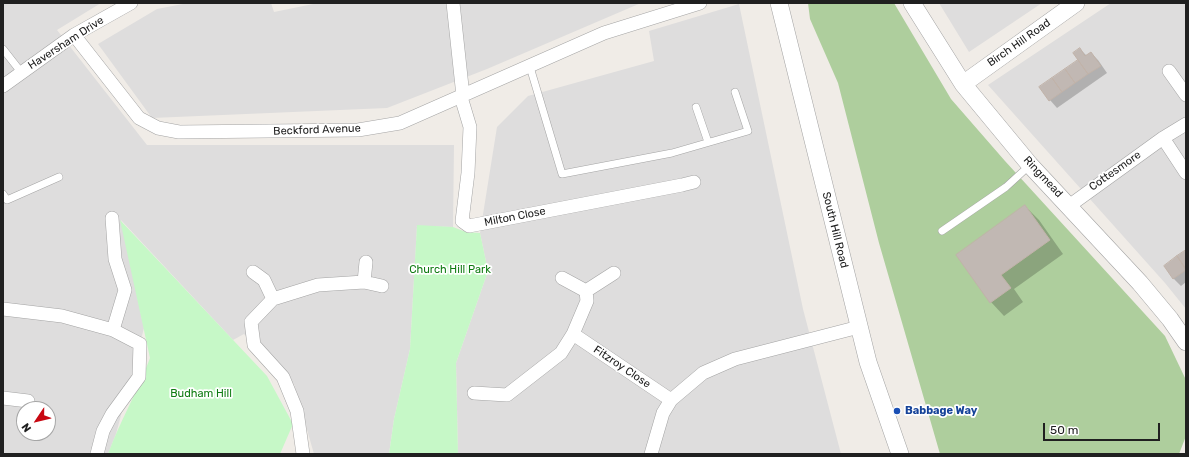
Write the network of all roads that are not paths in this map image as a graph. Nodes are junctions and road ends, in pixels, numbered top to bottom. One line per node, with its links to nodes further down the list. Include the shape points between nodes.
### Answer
1 (131, 3): 7 (street, Haversham Drive)
2 (453, 3): 16 (street)
3 (700, 3): 9 (street, Beckford Avenue, via 604,33)
4 (779, 3): 38 (street, South Hill Road)
5 (912, 3): 12 (street, Ringmead)
6 (1076, 3): 12 (street, Birch Hill Road)
7 (74, 35): 11 (street, Haversham Drive); 16 (street, Beckford Avenue, via 139,118 158,128 180,132 358,130 400,123)
8 (3, 49): 11 (lane)
9 (530, 67): 16 (street, Beckford Avenue); 20 (lane, via 562,174 672,153)
10 (1169, 71): 15 (street)
11 (21, 72): 13 (street, Haversham Drive)
12 (963, 84): 21 (street, Ringmead)
13 (3, 86)
14 (735, 92): 20 (lane, via 748,131)
15 (1186, 95)
16 (462, 96): 24 (street, Milton Close, via 470,127 462,221 469,226)
17 (696, 107): 20 (lane)
18 (1186, 124): 19 (street, Cottesmore)
19 (1163, 138): 22 (street); 26 (street, Cottesmore)
20 (708, 142)
21 (1030, 165): 26 (street, Ringmead); 28 (lane, via 1006,186)
22 (1186, 173)
23 (59, 177): 25 (lane)
24 (694, 182)
25 (4, 198)
26 (1069, 206): 41 (street, Ringmead, via 1140,283)
27 (112, 218): 39 (street, via 115,259 125,290)
28 (942, 231)
29 (366, 262): 33 (street)
30 (253, 272): 36 (street, via 264,280)
31 (614, 273): 35 (street)
32 (562, 278): 35 (street)
33 (364, 282): 34 (street); 36 (street, via 318,285)
34 (382, 286)
35 (586, 291): 40 (street, via 587,301)
36 (273, 299): 47 (street, via 251,322 254,345 283,377 297,411)
37 (3, 309): 39 (street, via 62,316)
38 (859, 327): 44 (street, via 735,359 703,373); 49 (street, South Hill Road, via 868,362)
39 (113, 330): 46 (street, via 140,344 139,377 112,414 103,431)
40 (573, 334): 42 (street, via 561,353 507,396); 44 (street, Fitzroy Close)
41 (1186, 342)
42 (474, 393)
43 (3, 398): 45 (street)
44 (671, 400): 48 (street, via 663,413)
45 (28, 401)
46 (98, 454)
47 (303, 454)
48 (651, 454)
49 (900, 454)

